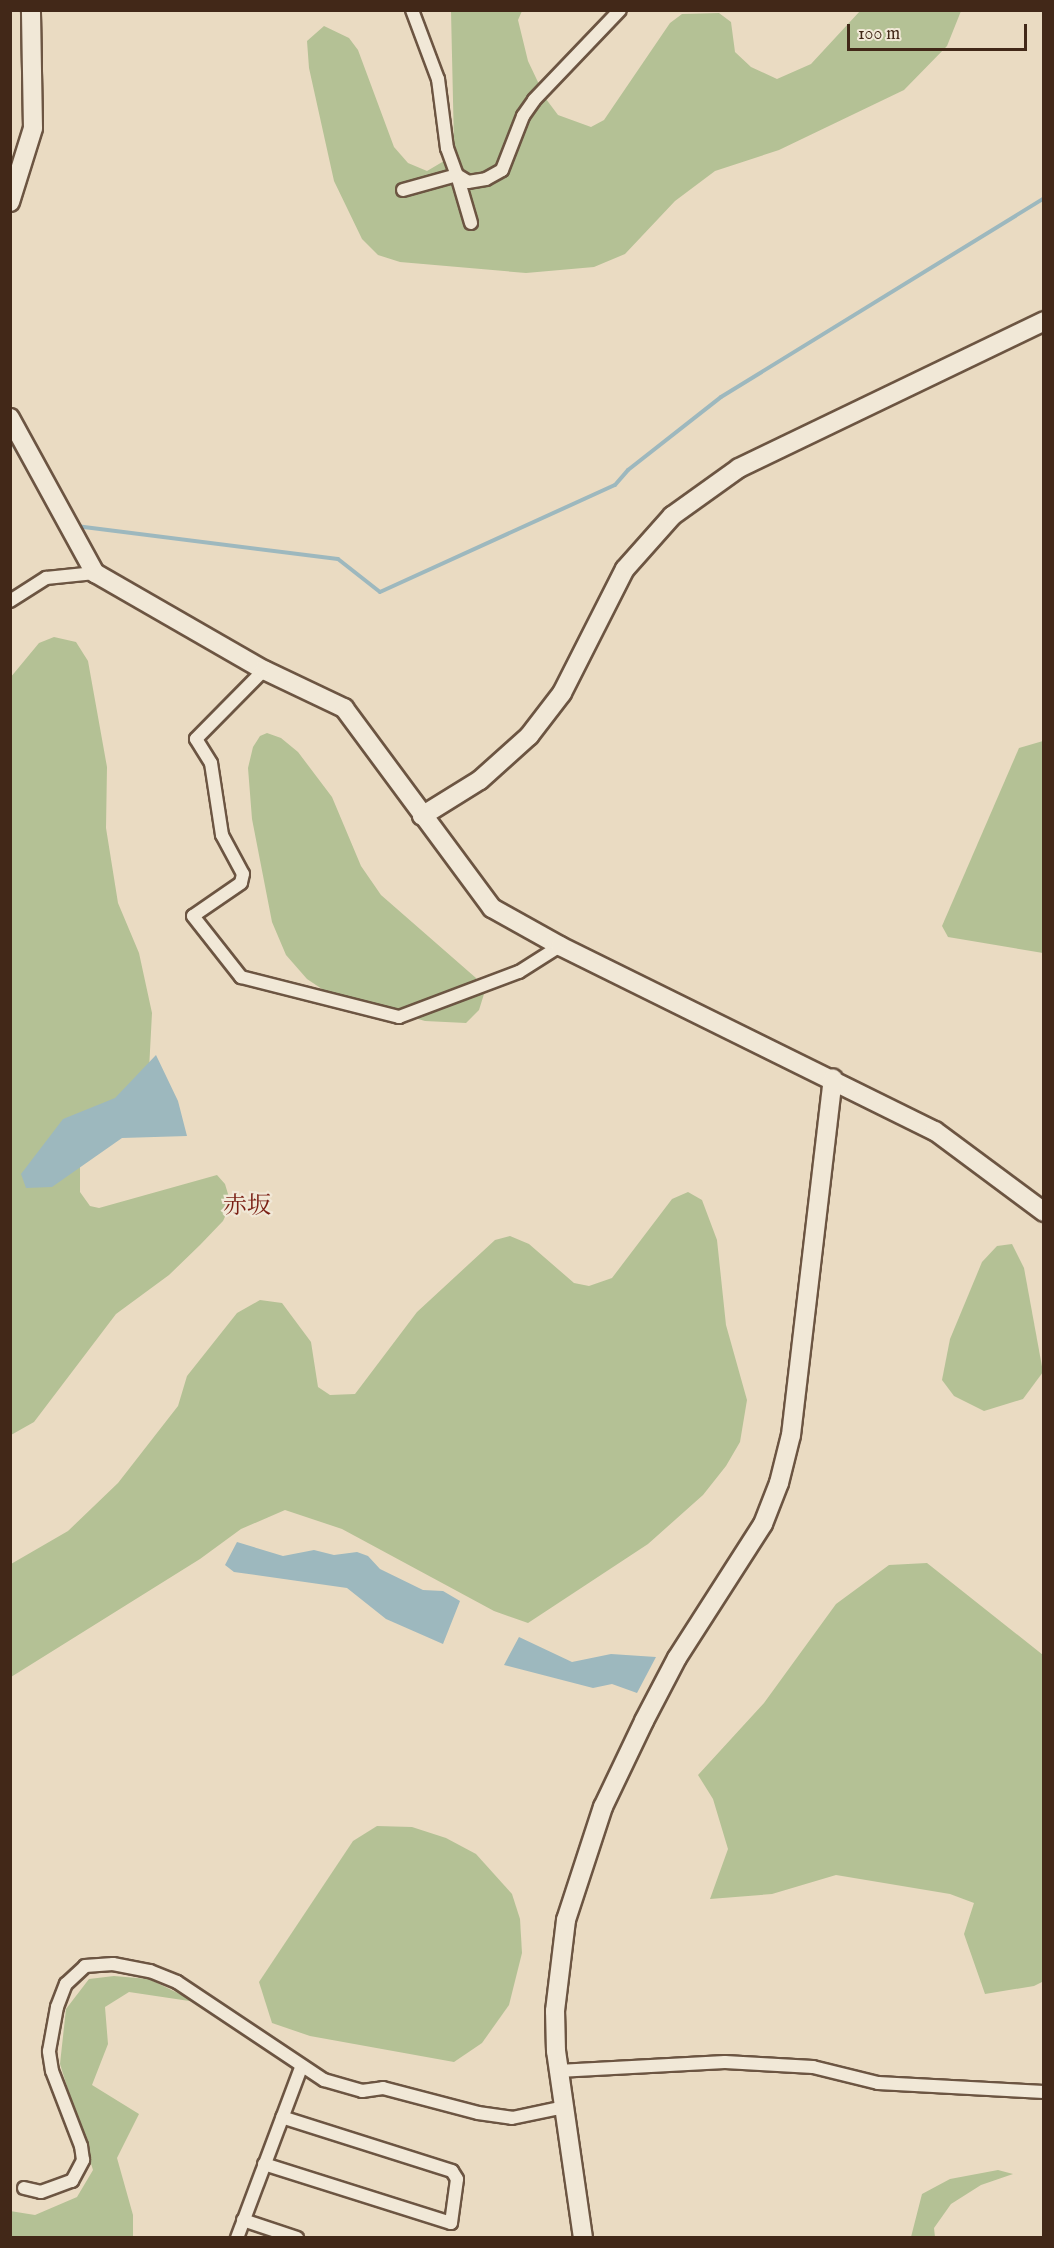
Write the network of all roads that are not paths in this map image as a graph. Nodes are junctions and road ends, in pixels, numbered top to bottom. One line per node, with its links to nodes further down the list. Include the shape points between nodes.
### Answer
1 (31, 10): 6 (street, via 33,128)
2 (412, 10): 4 (street, via 438,79 443,130)
3 (620, 10): 4 (street, via 534,100 523,116 502,170 486,179 468,182)
4 (457, 175): 5 (street); 7 (street)
5 (403, 190)
6 (10, 202)
7 (471, 223)
8 (1044, 321): 13 (street, via 739,468 672,516 625,569 562,693 529,736 480,780)
9 (12, 427): 10 (street)
10 (94, 573): 11 (street, via 46,578); 12 (street)
11 (10, 602)
12 (264, 670): 13 (street, via 344,708); 14 (street, via 196,739 211,763 222,835 243,874 241,883 193,916 241,977 399,1017 519,972)
13 (422, 816): 14 (street, via 492,908)
14 (560, 946): 15 (street)
15 (833, 1078): 16 (street, via 935,1131); 18 (street, via 791,1435 780,1483 763,1524 677,1658 603,1806 572,1880 555,2012)
16 (1044, 1212)
17 (301, 2067): 20 (street, via 324,2080 362,2091 383,2088 478,2113 512,2118); 21 (street); 23 (street, via 177,1982 150,1971 113,1964 85,1966 66,1984 50,2051 52,2071 83,2160 72,2181 41,2192)
18 (558, 2071): 19 (street, via 725,2062 813,2067 878,2083); 20 (street)
19 (1044, 2092)
20 (564, 2107): 27 (street)
21 (282, 2117): 22 (street); 22 (street, via 452,2171 457,2179 451,2223)
22 (264, 2164): 24 (street)
23 (24, 2188)
24 (243, 2220): 25 (street); 26 (street)
25 (291, 2237)
26 (237, 2238)
27 (583, 2238)

